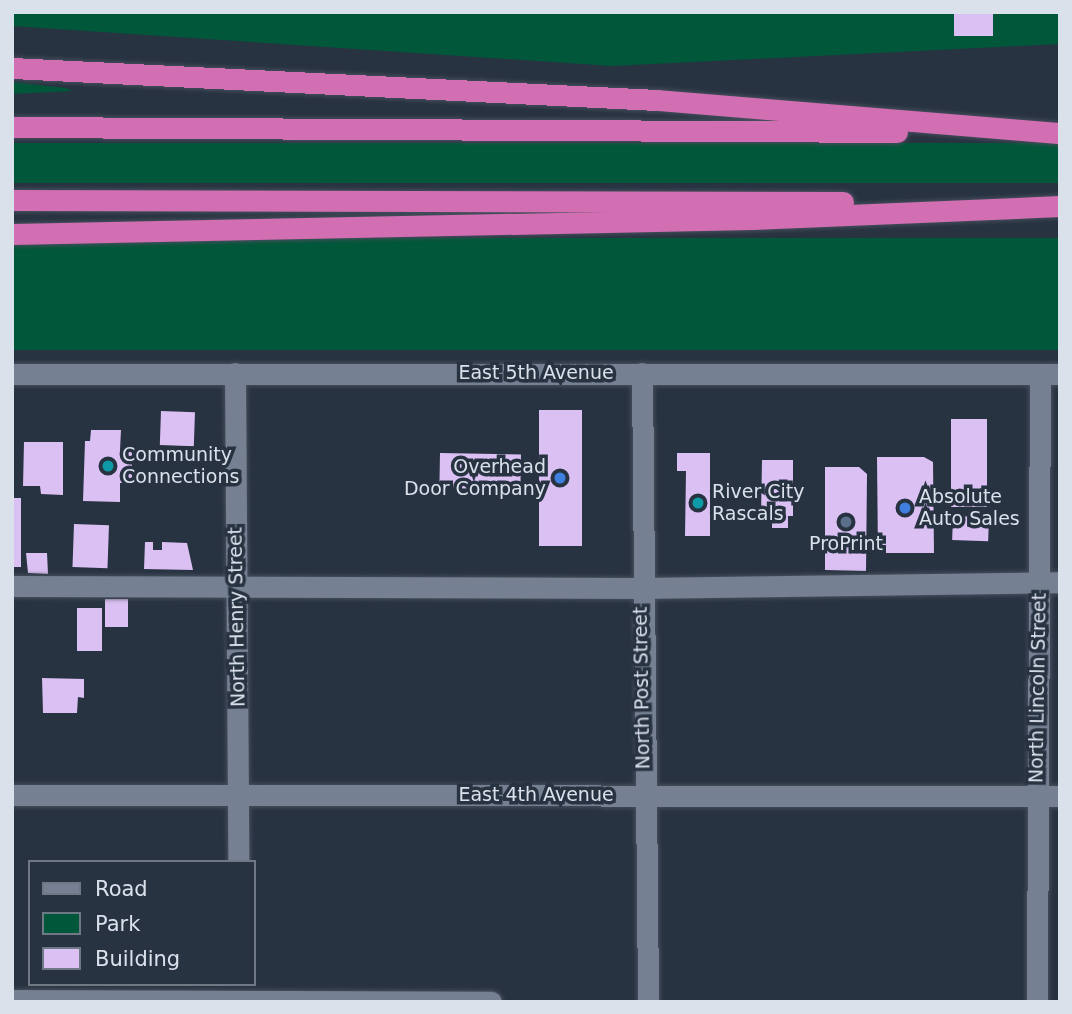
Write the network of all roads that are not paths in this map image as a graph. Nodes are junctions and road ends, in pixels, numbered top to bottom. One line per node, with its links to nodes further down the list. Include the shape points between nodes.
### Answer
1 (12, 68): 3 (highway, via 657,100)
2 (12, 127): 3 (highway)
3 (1060, 133)
4 (12, 200): 5 (highway)
5 (1060, 204): 6 (highway, via 752,219)
6 (12, 234)
7 (235, 373): 8 (street, East 5th Avenue); 9 (street, East 5th Avenue); 13 (street, North Henry Street)
8 (642, 373): 10 (street, East 5th Avenue); 14 (street, North Post Street)
9 (12, 374)
10 (1050, 374): 11 (street, North Lincoln Street)
11 (1050, 582): 14 (street); 18 (street, North Lincoln Street)
12 (12, 586): 13 (street)
13 (236, 587): 14 (street); 15 (street, North Henry Street)
14 (640, 588): 17 (street, North Post Street)
15 (239, 794): 16 (street, East 4th Avenue); 17 (street, East 4th Avenue); 20 (street, North Henry Street)
16 (12, 795)
17 (643, 796): 18 (street, East 4th Avenue); 24 (street, North Post Street)
18 (1037, 796): 19 (street, East 4th Avenue); 25 (street, North Lincoln Street)
19 (1060, 796)
20 (238, 860)
21 (235, 995): 22 (street); 23 (street)
22 (12, 1000)
23 (491, 1002)
24 (648, 1002)
25 (1037, 1002)

